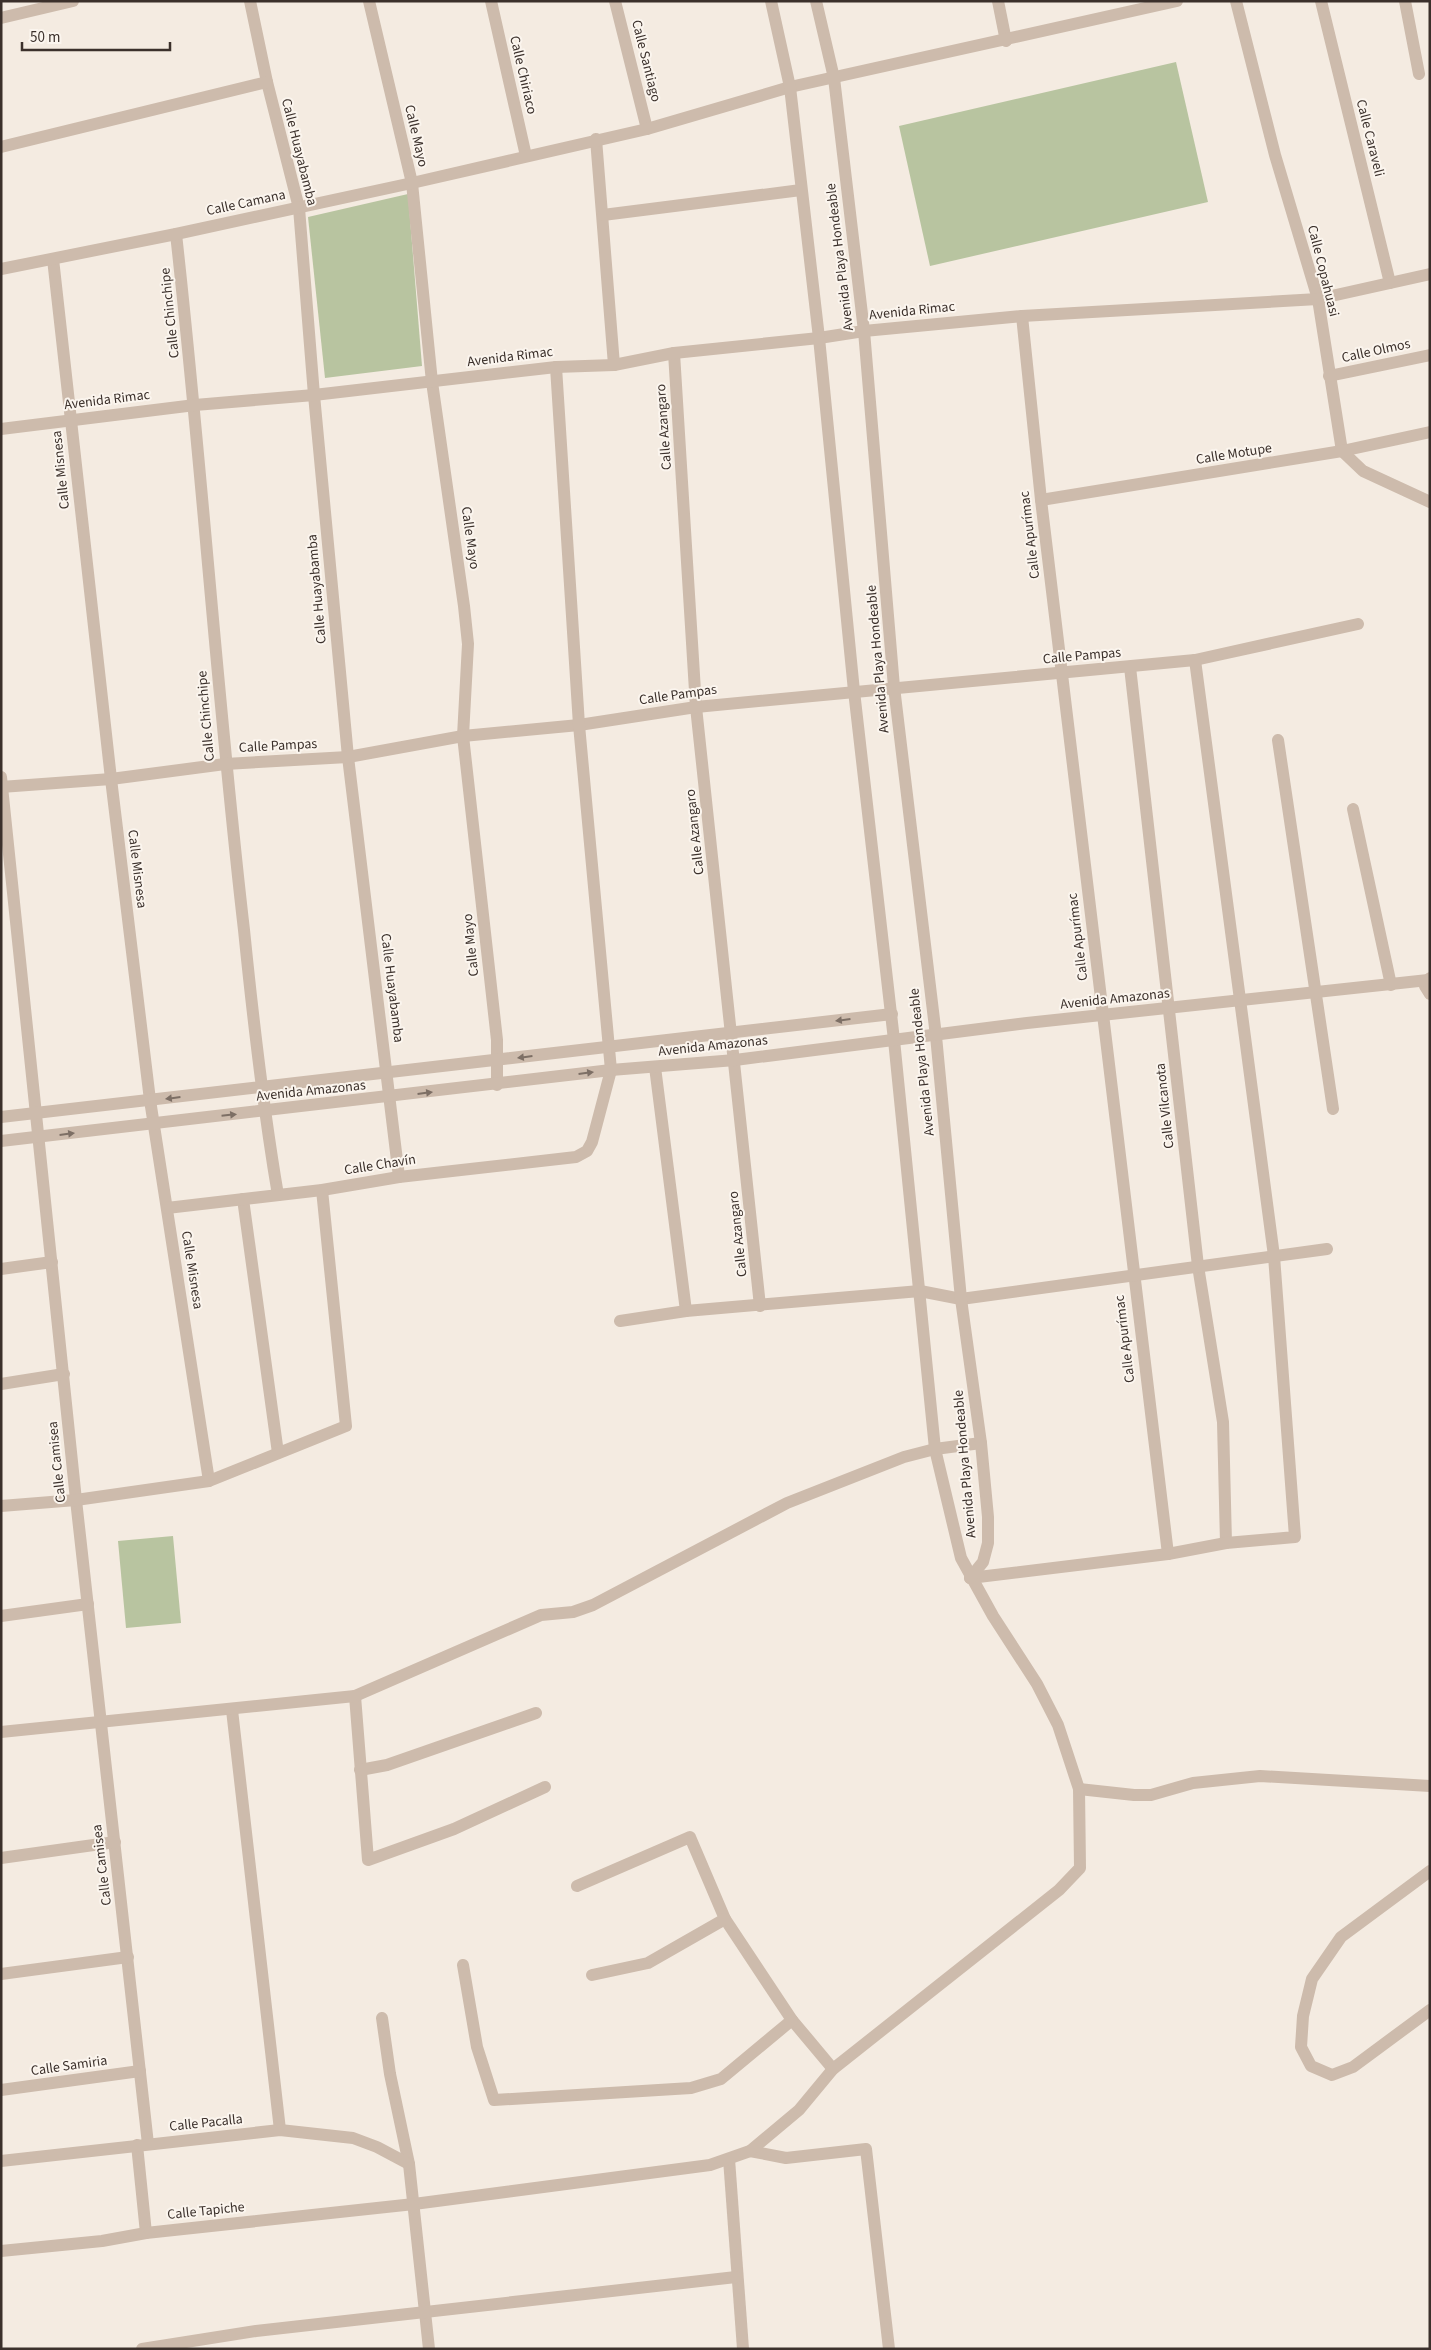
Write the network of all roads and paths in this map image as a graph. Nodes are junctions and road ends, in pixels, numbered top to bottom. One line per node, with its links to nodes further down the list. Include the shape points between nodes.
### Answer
1 (73, 1): 14 (street)
2 (250, 1): 18 (street, Calle Huayabamba)
3 (369, 1): 24 (street, Calle Mayo)
4 (491, 1): 23 (street, Calle Chiriaco)
5 (615, 1): 20 (street, Calle Santiago)
6 (771, 1): 19 (street, Avenida Playa Hondeable)
7 (816, 1): 17 (street, Avenida Playa Hondeable)
8 (998, 1): 15 (street)
9 (1177, 1): 13 (street, Calle Camana)
10 (1236, 1): 33 (street, Calle Copahuasi, via 1275,155)
11 (1321, 1): 32 (street, Calle Caraveli)
12 (1405, 1): 16 (street)
13 (1154, 4): 15 (street, Calle Camana)
14 (1, 18)
15 (1006, 41): 17 (street, Calle Camana)
16 (1419, 74)
17 (834, 78): 19 (street, Calle Camana); 35 (street, Avenida Playa Hondeable)
18 (267, 82): 22 (street); 26 (street, Calle Huayabamba)
19 (790, 87): 20 (street, Calle Camana); 25 (street, Avenida Playa Hondeable)
20 (647, 129): 21 (street, Calle Camana)
21 (596, 139): 23 (street, Calle Camana); 27 (street)
22 (1, 147)
23 (526, 156): 24 (street, Calle Camana)
24 (412, 183): 26 (street, Calle Camana); 42 (street, Calle Mayo)
25 (801, 190): 27 (street); 36 (street, Avenida Playa Hondeable)
26 (299, 208): 28 (street, Calle Camana); 43 (street, Calle Huayabamba)
27 (603, 215): 39 (street)
28 (176, 234): 29 (street, Calle Camana); 44 (street, Calle Chinchipe)
29 (53, 259): 30 (street, Calle Camana); 45 (street, Calle Misnesa)
30 (1, 269)
31 (1430, 274): 32 (street, Avenida Rimac)
32 (1390, 283): 33 (street, Avenida Rimac)
33 (1318, 299): 34 (street, Avenida Rimac); 41 (street, Calle Copahuasi)
34 (1022, 316): 35 (street, Avenida Rimac); 49 (street, Calle Apurímac)
35 (864, 331): 36 (street, Avenida Rimac); 55 (street, Avenida Playa Hondeable)
36 (819, 338): 37 (street, Avenida Rimac); 56 (street, Avenida Playa Hondeable)
37 (674, 353): 39 (street, Avenida Rimac); 57 (street, Calle Azangaro)
38 (1430, 355): 41 (street, Calle Olmos)
39 (614, 365): 40 (street, Avenida Rimac)
40 (556, 367): 42 (street, Avenida Rimac); 58 (street)
41 (1329, 376): 48 (street, Calle Copahuasi)
42 (432, 382): 43 (street, Avenida Rimac); 59 (street, Calle Mayo, via 468,644)
43 (314, 395): 44 (street, Avenida Rimac); 61 (street, Calle Huayabamba)
44 (195, 405): 45 (street, Avenida Rimac); 62 (street, Calle Chinchipe)
45 (70, 420): 46 (street, Avenida Rimac); 63 (street, Calle Misnesa)
46 (1, 429)
47 (1430, 432): 48 (street, Calle Motupe)
48 (1342, 451): 49 (street, Calle Motupe); 50 (street, via 1363,471)
49 (1041, 500): 54 (street, Calle Apurímac)
50 (1430, 502)
51 (1358, 624): 52 (street, Calle Pampas)
52 (1195, 660): 53 (street, Calle Pampas); 70 (street)
53 (1130, 667): 54 (street, Calle Pampas); 71 (street, Calle Vilcanota)
54 (1062, 673): 55 (street, Calle Pampas); 73 (street, Calle Apurímac)
55 (894, 687): 56 (street, Calle Pampas); 75 (street, Avenida Playa Hondeable)
56 (854, 691): 57 (street, Calle Pampas); 72 (street, Avenida Playa Hondeable)
57 (696, 707): 58 (street, Calle Pampas); 74 (street, Calle Azangaro)
58 (579, 725): 59 (street, Calle Pampas); 77 (street)
59 (463, 736): 61 (street, Calle Pampas); 78 (street, Calle Mayo)
60 (1278, 740): 68 (street)
61 (348, 757): 62 (street, Calle Pampas); 82 (street, Calle Huayabamba)
62 (225, 764): 63 (street, Calle Pampas); 84 (street, Calle Chinchipe)
63 (110, 779): 64 (street, Calle Pampas); 86 (street, Calle Misnesa)
64 (2, 783): 89 (street, Calle Camisea)
65 (1353, 809): 67 (street)
66 (1429, 979): 67 (street, Avenida Amazonas); 69 (street, via 1426,986)
67 (1391, 985): 68 (street, Avenida Amazonas)
68 (1316, 992): 70 (street, Avenida Amazonas); 87 (street)
69 (1430, 994)
70 (1242, 1000): 71 (street, Avenida Amazonas); 100 (street)
71 (1169, 1008): 73 (street, Avenida Amazonas); 102 (street, Calle Vilcanota)
72 (892, 1014): 74 (street, Avenida Amazonas, one-way to 74); 76 (street, Avenida Playa Hondeable)
73 (1102, 1015): 75 (street, Avenida Amazonas); 104 (street, Calle Apurímac)
74 (732, 1033): 77 (street, Avenida Amazonas); 79 (street, Calle Azangaro)
75 (936, 1036): 76 (street, Avenida Amazonas); 106 (street, Avenida Playa Hondeable)
76 (894, 1040): 79 (street, Avenida Amazonas); 105 (street, Avenida Playa Hondeable)
77 (609, 1047): 78 (street, Avenida Amazonas, one-way to 78); 81 (street)
78 (497, 1060): 82 (street, Avenida Amazonas); 83 (street, Calle Mayo)
79 (735, 1060): 80 (street, Avenida Amazonas); 107 (street, Calle Azangaro)
80 (655, 1067): 81 (street, Avenida Amazonas); 108 (street)
81 (611, 1070): 83 (street, Avenida Amazonas, one-way to 81); 94 (street, Calle Chavín, via 592,1142 587,1151 576,1157)
82 (388, 1072): 84 (street, Avenida Amazonas); 85 (street, Calle Huayabamba)
83 (497, 1085): 85 (street, Avenida Amazonas, one-way to 83)
84 (261, 1087): 86 (street, Avenida Amazonas, one-way to 86); 88 (street, Calle Chinchipe)
85 (391, 1097): 88 (street, Avenida Amazonas); 94 (street, Calle Huayabamba)
86 (150, 1100): 89 (street, Avenida Amazonas); 91 (street, Calle Misnesa)
87 (1333, 1109)
88 (264, 1111): 91 (street, Avenida Amazonas, one-way to 88); 96 (street, Calle Chinchipe)
89 (37, 1113): 90 (street, Avenida Amazonas); 92 (street, Calle Camisea)
90 (1, 1117)
91 (153, 1124): 92 (street, Avenida Amazonas, one-way to 91); 98 (street, Calle Misnesa)
92 (40, 1137): 93 (street, Avenida Amazonas); 101 (street, Calle Camisea)
93 (1, 1141)
94 (399, 1177): 95 (street, Calle Chavín)
95 (322, 1190): 96 (street, Calle Chavín); 114 (street, via 346,1426)
96 (278, 1195): 97 (street, Calle Chavín)
97 (243, 1199): 98 (street, Calle Chavín); 114 (street)
98 (167, 1208): 115 (street, Calle Misnesa)
99 (1327, 1249): 100 (street)
100 (1274, 1256): 102 (street); 118 (street, via 1295,1537)
101 (52, 1262): 103 (street); 110 (street, Calle Camisea)
102 (1198, 1266): 104 (street); 118 (street, Calle Vilcanota, via 1224,1432)
103 (1, 1269)
104 (1133, 1275): 106 (street); 119 (street, Calle Apurímac)
105 (920, 1291): 106 (street); 107 (street); 113 (street, Avenida Playa Hondeable)
106 (961, 1298): 112 (street, Avenida Playa Hondeable)
107 (760, 1306): 108 (street)
108 (686, 1311): 109 (street)
109 (620, 1322)
110 (64, 1374): 111 (street); 116 (street, Calle Camisea)
111 (1, 1384)
112 (981, 1443): 113 (street); 120 (street, Avenida Playa Hondeable, via 988,1543 983,1562)
113 (935, 1449): 120 (street, Avenida Playa Hondeable, via 953,1532); 123 (street, via 904,1457 787,1503 593,1605 573,1612 541,1615)
114 (278, 1453): 115 (street)
115 (209, 1481): 116 (street)
116 (76, 1500): 117 (street); 121 (street, Calle Camisea)
117 (1, 1506)
118 (1226, 1543): 119 (street)
119 (1168, 1554): 120 (street)
120 (970, 1578): 131 (street, via 1037,1684 1058,1725)
121 (88, 1604): 122 (street); 126 (street, Calle Camisea)
122 (1, 1616)
123 (355, 1696): 124 (street); 128 (street)
124 (232, 1710): 126 (street); 147 (street)
125 (536, 1713): 128 (street, via 387,1766)
126 (100, 1721): 127 (street); 132 (street, Calle Camisea)
127 (1, 1732)
128 (360, 1770): 129 (street, via 368,1860 454,1829)
129 (546, 1786)
130 (1430, 1786): 131 (street, via 1260,1776 1193,1783 1151,1794)
131 (1080, 1789): 144 (street, via 1080,1868 1059,1890)
132 (115, 1842): 133 (street); 137 (street, Calle Camisea)
133 (1, 1858)
134 (1430, 1871): 141 (street, via 1341,1937 1312,1979 1303,2016 1301,2047 1310,2066 1332,2075 1354,2067)
135 (577, 1886): 136 (street, via 690,1836)
136 (725, 1919): 140 (street, via 648,1963); 143 (street)
137 (128, 1957): 139 (street); 145 (street, Calle Camisea)
138 (463, 1964): 143 (street, via 477,2047 494,2100 691,2088 721,2079)
139 (1, 1974)
140 (592, 1975)
141 (1430, 2010)
142 (382, 2018): 152 (street)
143 (792, 2020): 144 (street)
144 (833, 2068): 149 (street, via 798,2110)
145 (140, 2071): 146 (street, Calle Samiria); 148 (street, Calle Camisea)
146 (1, 2090)
147 (280, 2130): 148 (street, Calle Pacalla); 152 (street, Calle Pacalla, via 353,2138)
148 (143, 2145): 151 (street, Calle Pacalla); 154 (street, Calle Camisea)
149 (750, 2151): 150 (street, Calle Tapiche); 161 (street, via 786,2158 866,2149)
150 (729, 2158): 153 (street, Calle Tapiche, via 710,2165); 156 (street)
151 (1, 2161)
152 (409, 2164): 153 (street)
153 (414, 2204): 154 (street, Calle Tapiche); 157 (street)
154 (146, 2233): 155 (street, Calle Tapiche, via 102,2241)
155 (1, 2250)
156 (736, 2277): 157 (street); 160 (street)
157 (425, 2313): 158 (street, via 256,2331); 159 (street)
158 (142, 2349)
159 (429, 2349)
160 (743, 2349)
161 (889, 2349)

